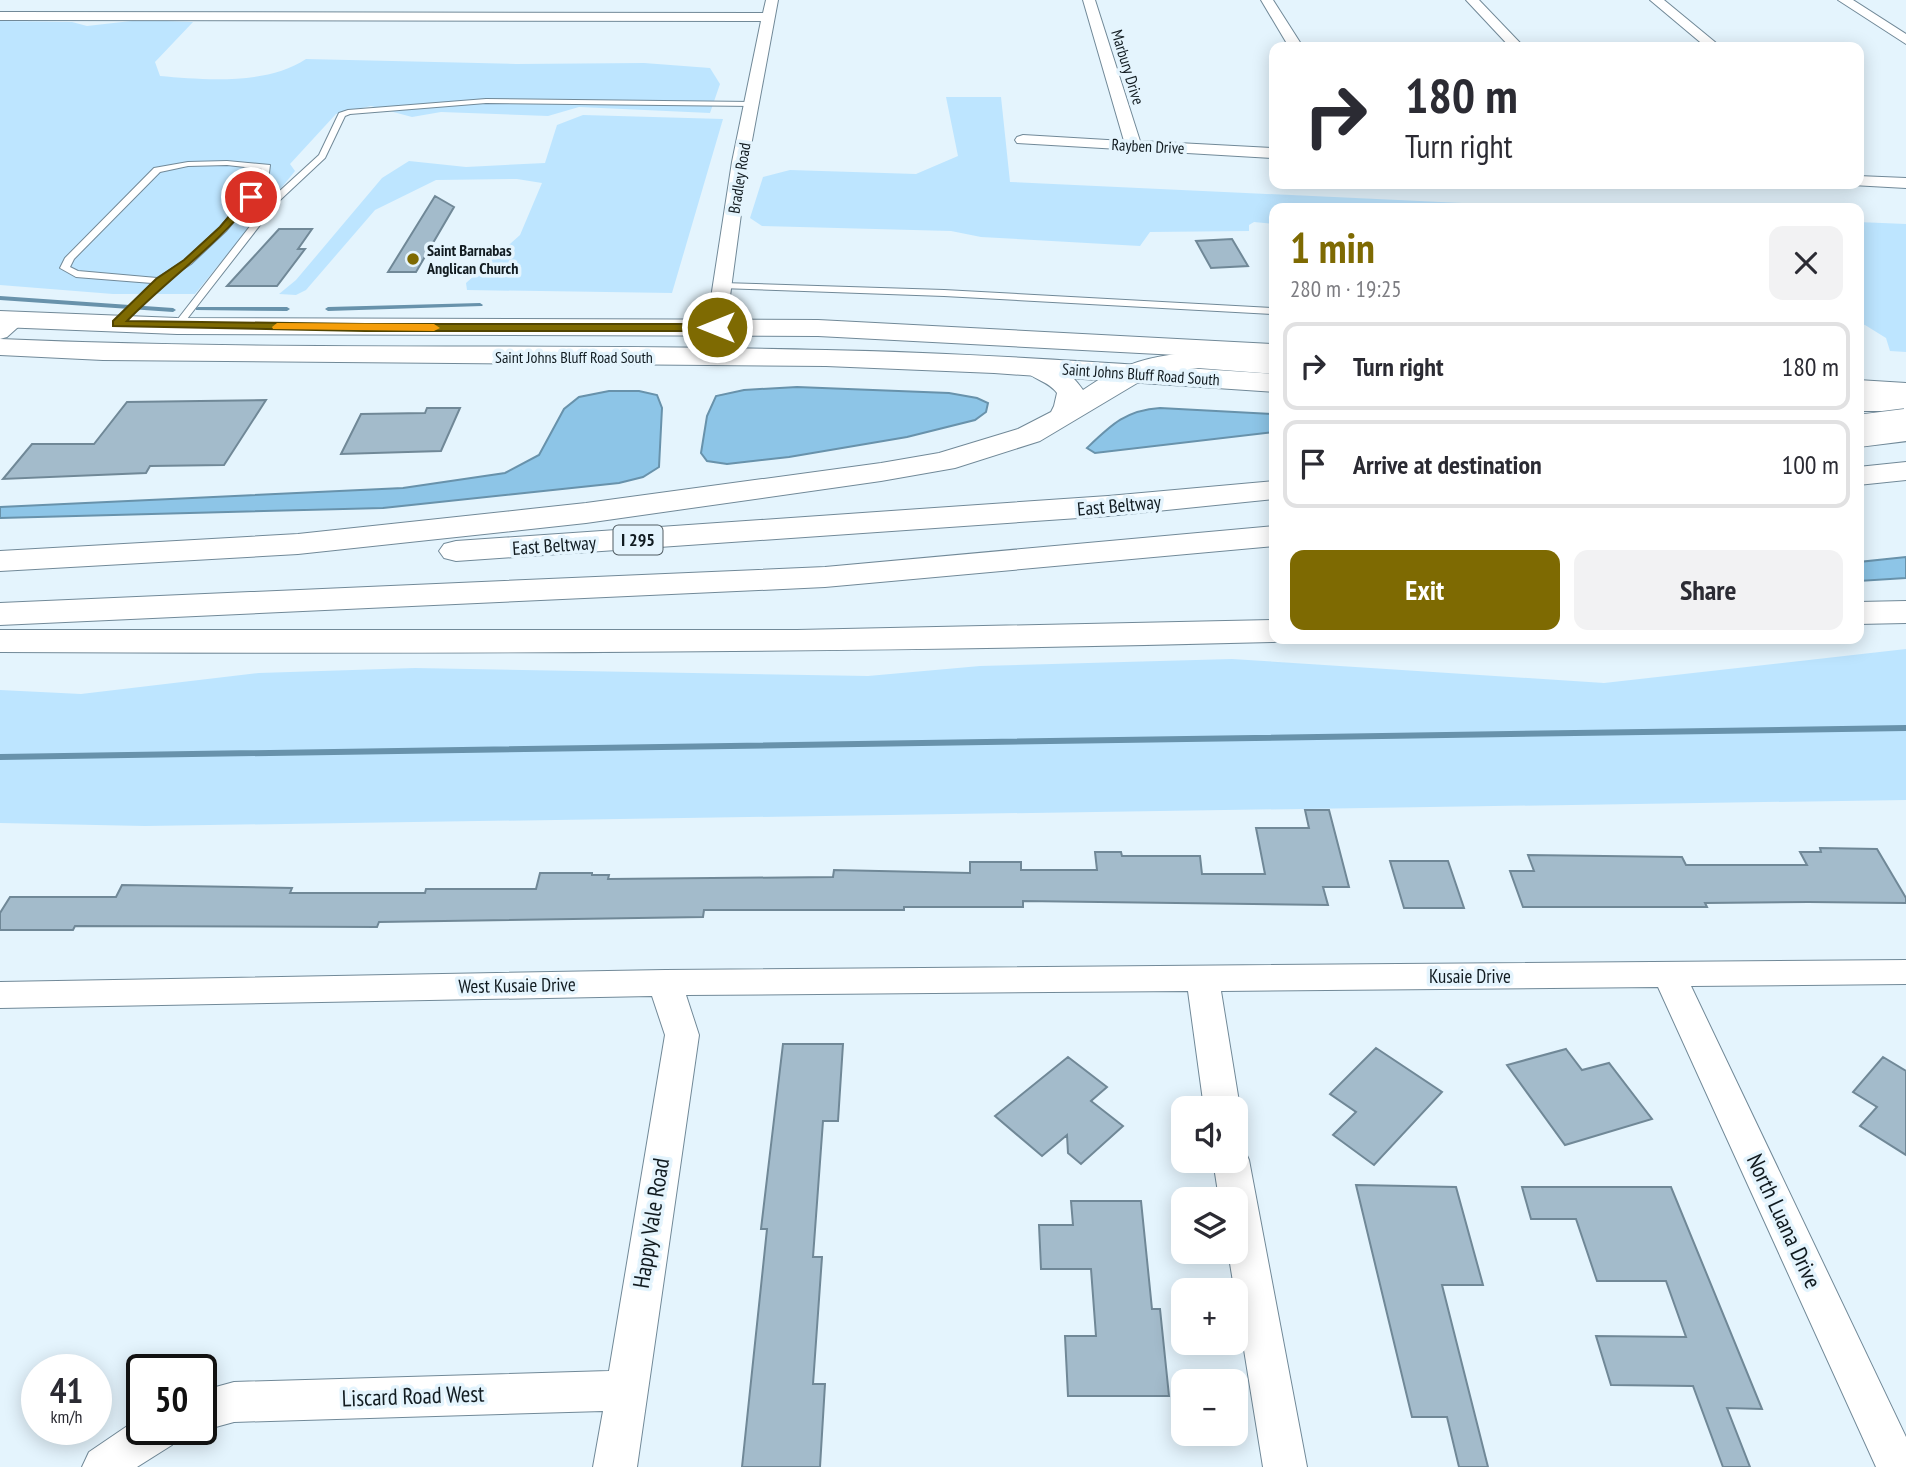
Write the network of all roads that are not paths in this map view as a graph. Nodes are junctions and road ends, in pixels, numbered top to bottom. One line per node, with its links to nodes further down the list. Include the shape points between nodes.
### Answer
1 (1089, 0): 14 (street, Marbury Drive)
2 (1267, 0): 9 (street)
3 (1472, 0): 10 (street)
4 (1656, 0): 11 (street)
5 (1844, 0): 8 (street)
6 (771, 9): 7 (street); 12 (street, Bradley Road)
7 (0, 16)
8 (1906, 40)
9 (1293, 42)
10 (1512, 42)
11 (1708, 42)
12 (752, 104): 21 (street, Bradley Road); 25 (lane, via 486,101 348,112 342,115 322,156 275,200)
13 (1023, 140): 14 (street, Rayben Drive)
14 (1133, 146): 15 (street, Rayben Drive)
15 (1269, 153)
16 (1864, 171): 18 (street)
17 (1864, 181): 18 (street)
18 (1878, 182): 19 (street)
19 (1906, 183)
20 (159, 281): 20 (lane, via 188,262 223,229 264,181 267,167 188,164 156,170 65,268 76,274); 24 (lane)
21 (723, 286): 22 (lane); 26 (street, Bradley Road)
22 (1269, 311)
23 (5, 324): 24 (main road, Saint Johns Bluff Road South)
24 (117, 324): 25 (main road, Saint Johns Bluff Road South)
25 (177, 326): 26 (main road, Saint Johns Bluff Road South)
26 (717, 327): 28 (main road, Saint Johns Bluff Road South, via 955,334); 29 (street, Bradley Road)
27 (0, 347): 29 (main road, Saint Johns Bluff Road South, via 269,357)
28 (1269, 352)
29 (712, 356): 31 (main road, Saint Johns Bluff Road South)
30 (1269, 366): 32 (main road, via 1176,361)
31 (1036, 367): 32 (main road, Saint Johns Bluff Road South); 38 (main road, via 1062,380 1071,393 1069,408)
32 (1130, 374): 33 (main road, Saint Johns Bluff Road South); 38 (main road)
33 (1269, 383)
34 (1864, 389): 35 (main road)
35 (1906, 392)
36 (1864, 402): 37 (main road)
37 (1906, 402)
38 (1061, 418): 46 (main road, via 1028,435 943,461 600,511 298,544)
39 (1864, 423): 40 (main road)
40 (1906, 426): 41 (main road, bridge)
41 (1864, 430)
42 (1906, 471): 43 (main road)
43 (1864, 475)
44 (1269, 490): 47 (main road, East Beltway / I 295, via 581,544 136,570)
45 (1269, 536): 50 (main road, via 825,577)
46 (0, 561)
47 (0, 573)
48 (1906, 612): 49 (main road)
49 (1864, 613)
50 (0, 614)
51 (1269, 631): 52 (main road, via 372,642)
52 (0, 641)
53 (1906, 972): 54 (street, Kusaie Drive)
54 (1669, 975): 55 (street, Kusaie Drive); 67 (street, North Luana Drive)
55 (1203, 979): 56 (street, Kusaie Drive); 59 (street)
56 (1034, 981): 57 (street, West Kusaie Drive)
57 (665, 982): 58 (street, West Kusaie Drive); 61 (street, Happy Vale Road, via 682,1035)
58 (0, 995)
59 (1220, 1096)
60 (1233, 1173): 66 (street)
61 (626, 1390): 62 (street, Liscard Road West, via 234,1402); 65 (street, Happy Vale Road)
62 (217, 1407)
63 (133, 1445): 64 (street)
64 (104, 1467)
65 (615, 1467)
66 (1284, 1467)
67 (1898, 1467)

